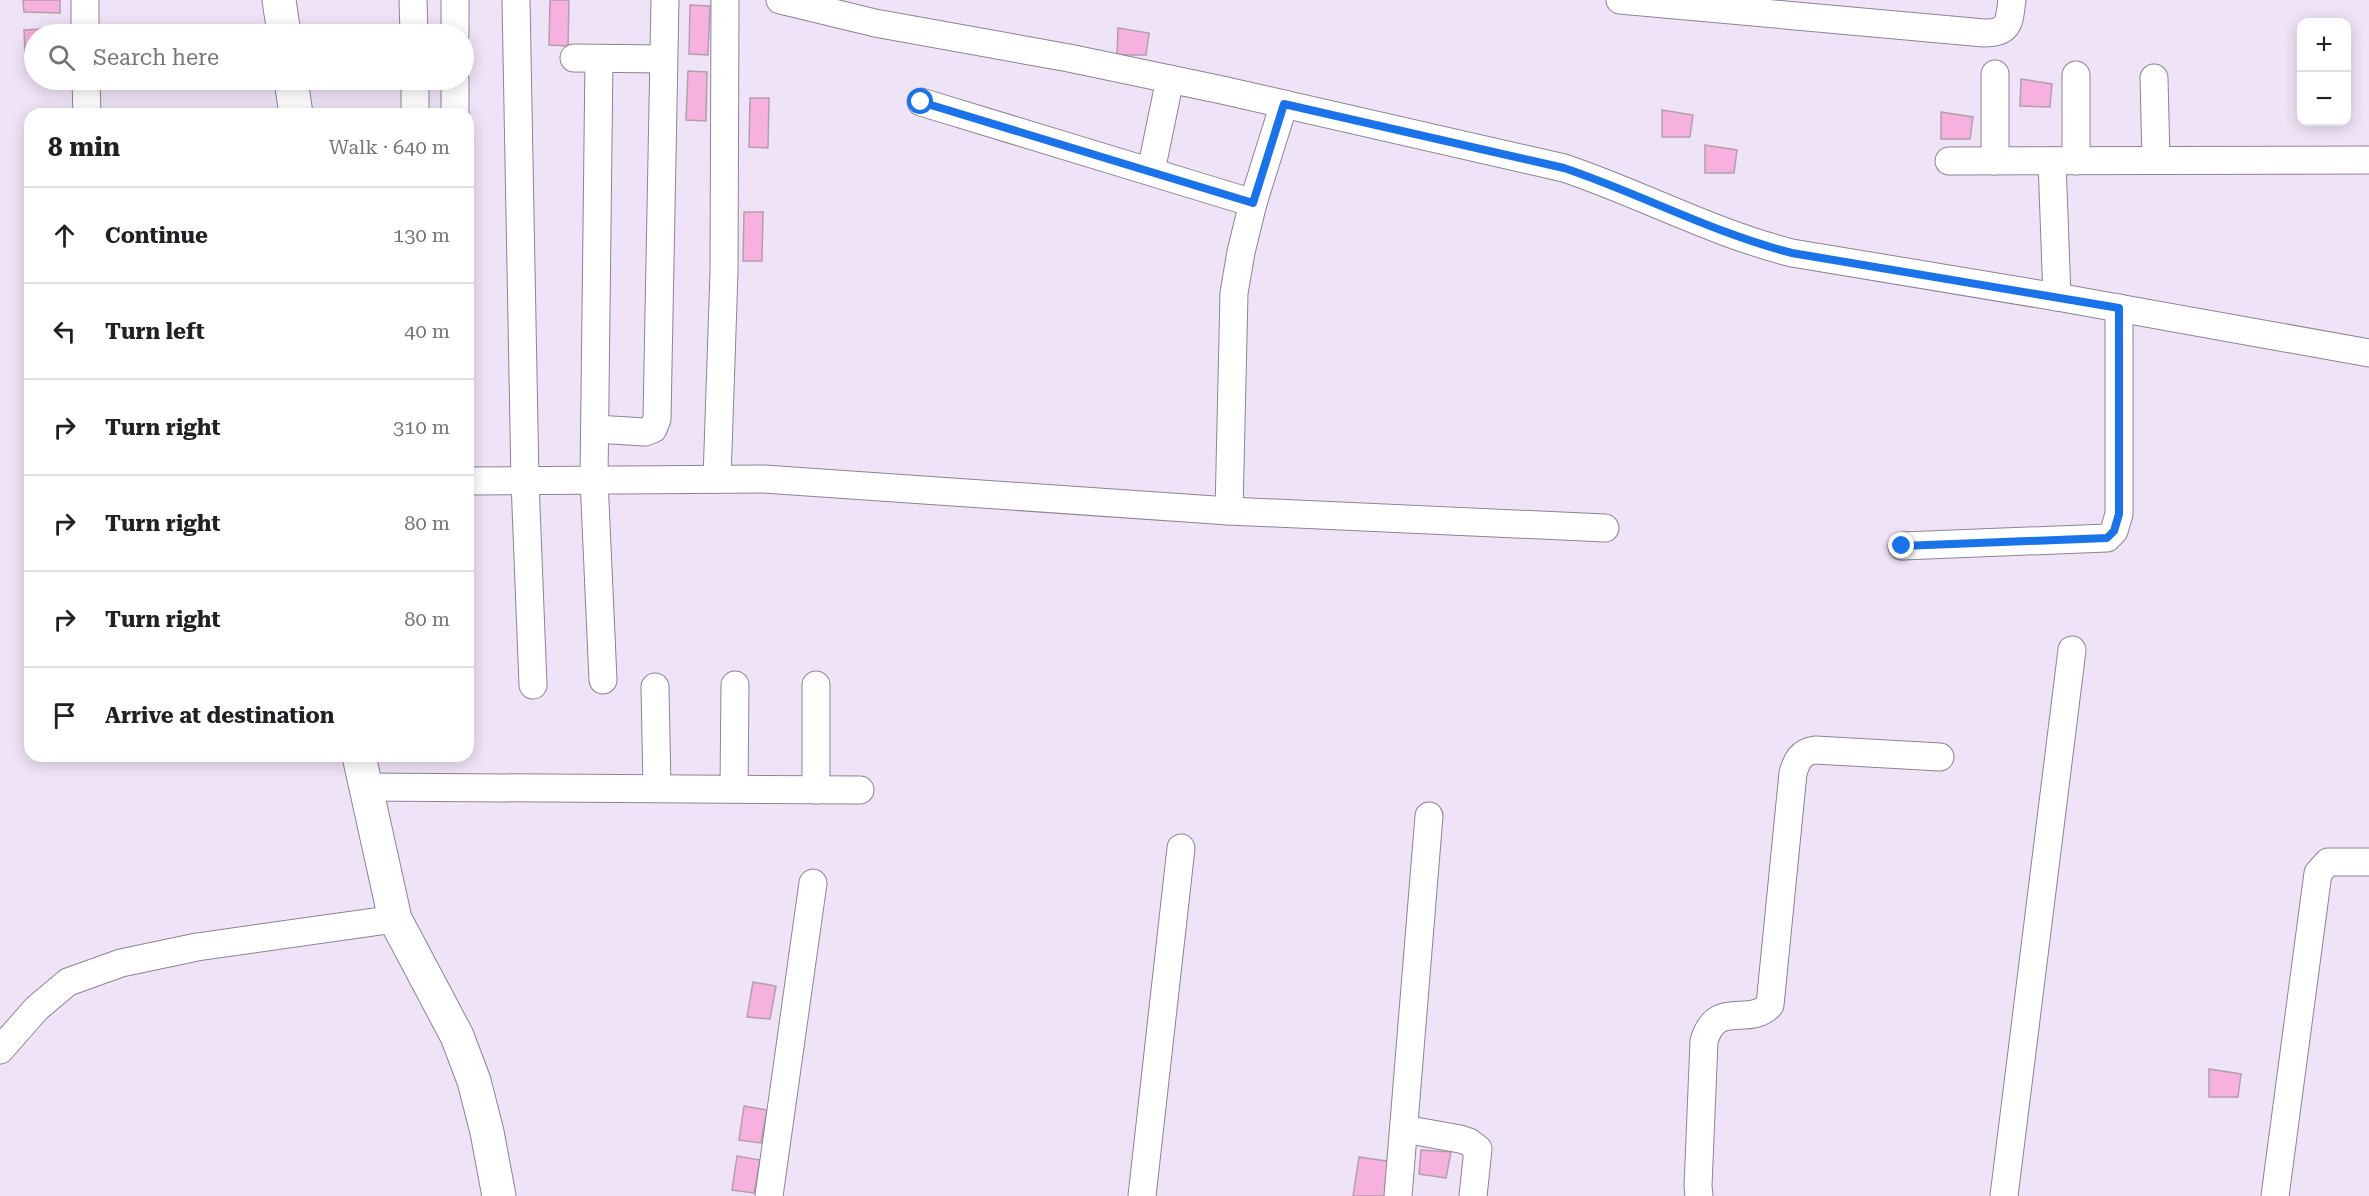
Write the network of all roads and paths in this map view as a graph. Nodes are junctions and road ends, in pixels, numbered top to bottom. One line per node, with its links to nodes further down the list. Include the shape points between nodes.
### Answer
1 (85, 0): 12 (street)
2 (279, 0): 13 (main road)
3 (413, 0): 14 (street)
4 (455, 0): 15 (street)
5 (516, 0): 45 (street)
6 (665, 0): 16 (street)
7 (725, 0): 43 (street, via 724,272)
8 (780, 0): 11 (street)
9 (1620, 0): 10 (street, via 1984,33 2000,32 2006,27)
10 (2012, 0)
11 (877, 11): 20 (street, via 1002,45)
12 (85, 24)
13 (283, 24)
14 (414, 24)
15 (455, 24)
16 (663, 59): 41 (street, via 657,418 653,429 645,432); 41 (street, via 587,58)
17 (1995, 74): 34 (street)
18 (2076, 75): 35 (street)
19 (2154, 78): 31 (street)
20 (1170, 79): 26 (street); 36 (street)
21 (86, 90): 27 (street)
22 (292, 90): 28 (main road)
23 (415, 90): 29 (street)
24 (455, 90): 30 (street)
25 (921, 102): 36 (street)
26 (1284, 104): 37 (street); 38 (street, via 1564,168 1735,236 1792,253)
27 (87, 108)
28 (295, 108)
29 (415, 108)
30 (455, 108)
31 (2156, 160): 32 (street); 35 (street)
32 (2369, 160)
33 (1949, 161): 34 (street)
34 (1995, 161): 35 (street)
35 (2064, 161): 38 (street)
36 (1151, 171): 37 (street)
37 (1253, 203): 46 (street, via 1234,293)
38 (2057, 297): 39 (street)
39 (2119, 308): 40 (street); 48 (street, via 2119,514 2114,531 2107,538)
40 (2369, 353)
41 (595, 429): 42 (street)
42 (594, 479): 43 (street); 45 (street); 50 (street)
43 (717, 479): 46 (street)
44 (474, 481): 45 (street)
45 (525, 481): 51 (street)
46 (1229, 511): 47 (street)
47 (1605, 528)
48 (1902, 546)
49 (2072, 650): 74 (street)
50 (603, 680)
51 (533, 685)
52 (735, 685): 58 (street)
53 (816, 685): 59 (street)
54 (655, 687): 57 (street)
55 (1940, 757): 73 (street, via 1815,750 1804,753 1796,764 1770,1005 1758,1013 1719,1018 1708,1029 1704,1041)
56 (362, 771): 57 (street); 65 (main road)
57 (657, 788): 58 (street)
58 (734, 789): 59 (street)
59 (816, 790): 60 (street)
60 (860, 790)
61 (1429, 816): 67 (street)
62 (1181, 848): 70 (street)
63 (2369, 862): 75 (street, via 2328,862 2318,873)
64 (813, 883): 69 (street)
65 (395, 919): 66 (street, via 197,947 121,963 68,982 37,1008); 68 (main road, via 457,1036 474,1081)
66 (0, 1050)
67 (1404, 1129): 71 (street); 72 (street, via 1460,1139 1478,1149)
68 (499, 1196)
69 (769, 1196)
70 (1142, 1196)
71 (1398, 1196)
72 (1473, 1196)
73 (1699, 1196)
74 (2004, 1196)
75 (2275, 1196)

